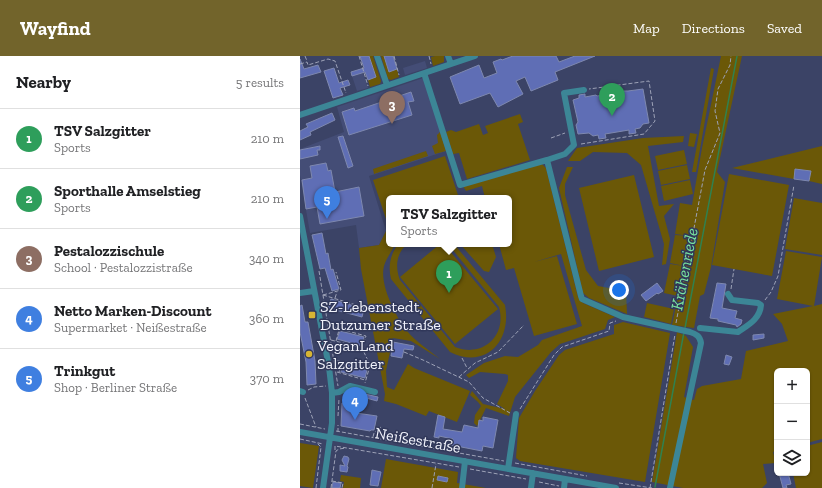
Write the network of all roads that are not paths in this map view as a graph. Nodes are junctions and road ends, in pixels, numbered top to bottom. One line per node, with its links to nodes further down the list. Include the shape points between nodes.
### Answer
1 (377, 56): 6 (street)
2 (448, 56): 4 (street)
3 (475, 56): 4 (street)
4 (450, 64): 5 (street)
5 (424, 73): 6 (street); 9 (street, via 460,185)
6 (387, 85): 8 (street)
7 (584, 90): 9 (street, via 564,93 574,145 565,154)
8 (300, 115)
9 (547, 160): 29 (street, via 581,296 623,317 690,332 698,336 701,343)
10 (300, 216): 11 (street)
11 (314, 291): 12 (street); 16 (street)
12 (300, 293)
13 (729, 296): 14 (street, via 732,300 761,305 754,322 738,332)
14 (700, 328)
15 (375, 392): 16 (street, via 350,386)
16 (332, 393): 19 (street)
17 (516, 415): 21 (street)
18 (300, 432): 19 (street, Neißestraße)
19 (330, 438): 20 (street, Neißestraße); 25 (street)
20 (465, 461): 21 (street, Neißestraße); 26 (street)
21 (508, 468): 22 (street, Neißestraße)
22 (533, 473): 23 (street, Neißestraße); 27 (street)
23 (565, 479): 24 (street, Neißestraße); 28 (street)
24 (617, 485)
25 (323, 488)
26 (462, 488)
27 (531, 488)
28 (564, 488)
29 (670, 488)

